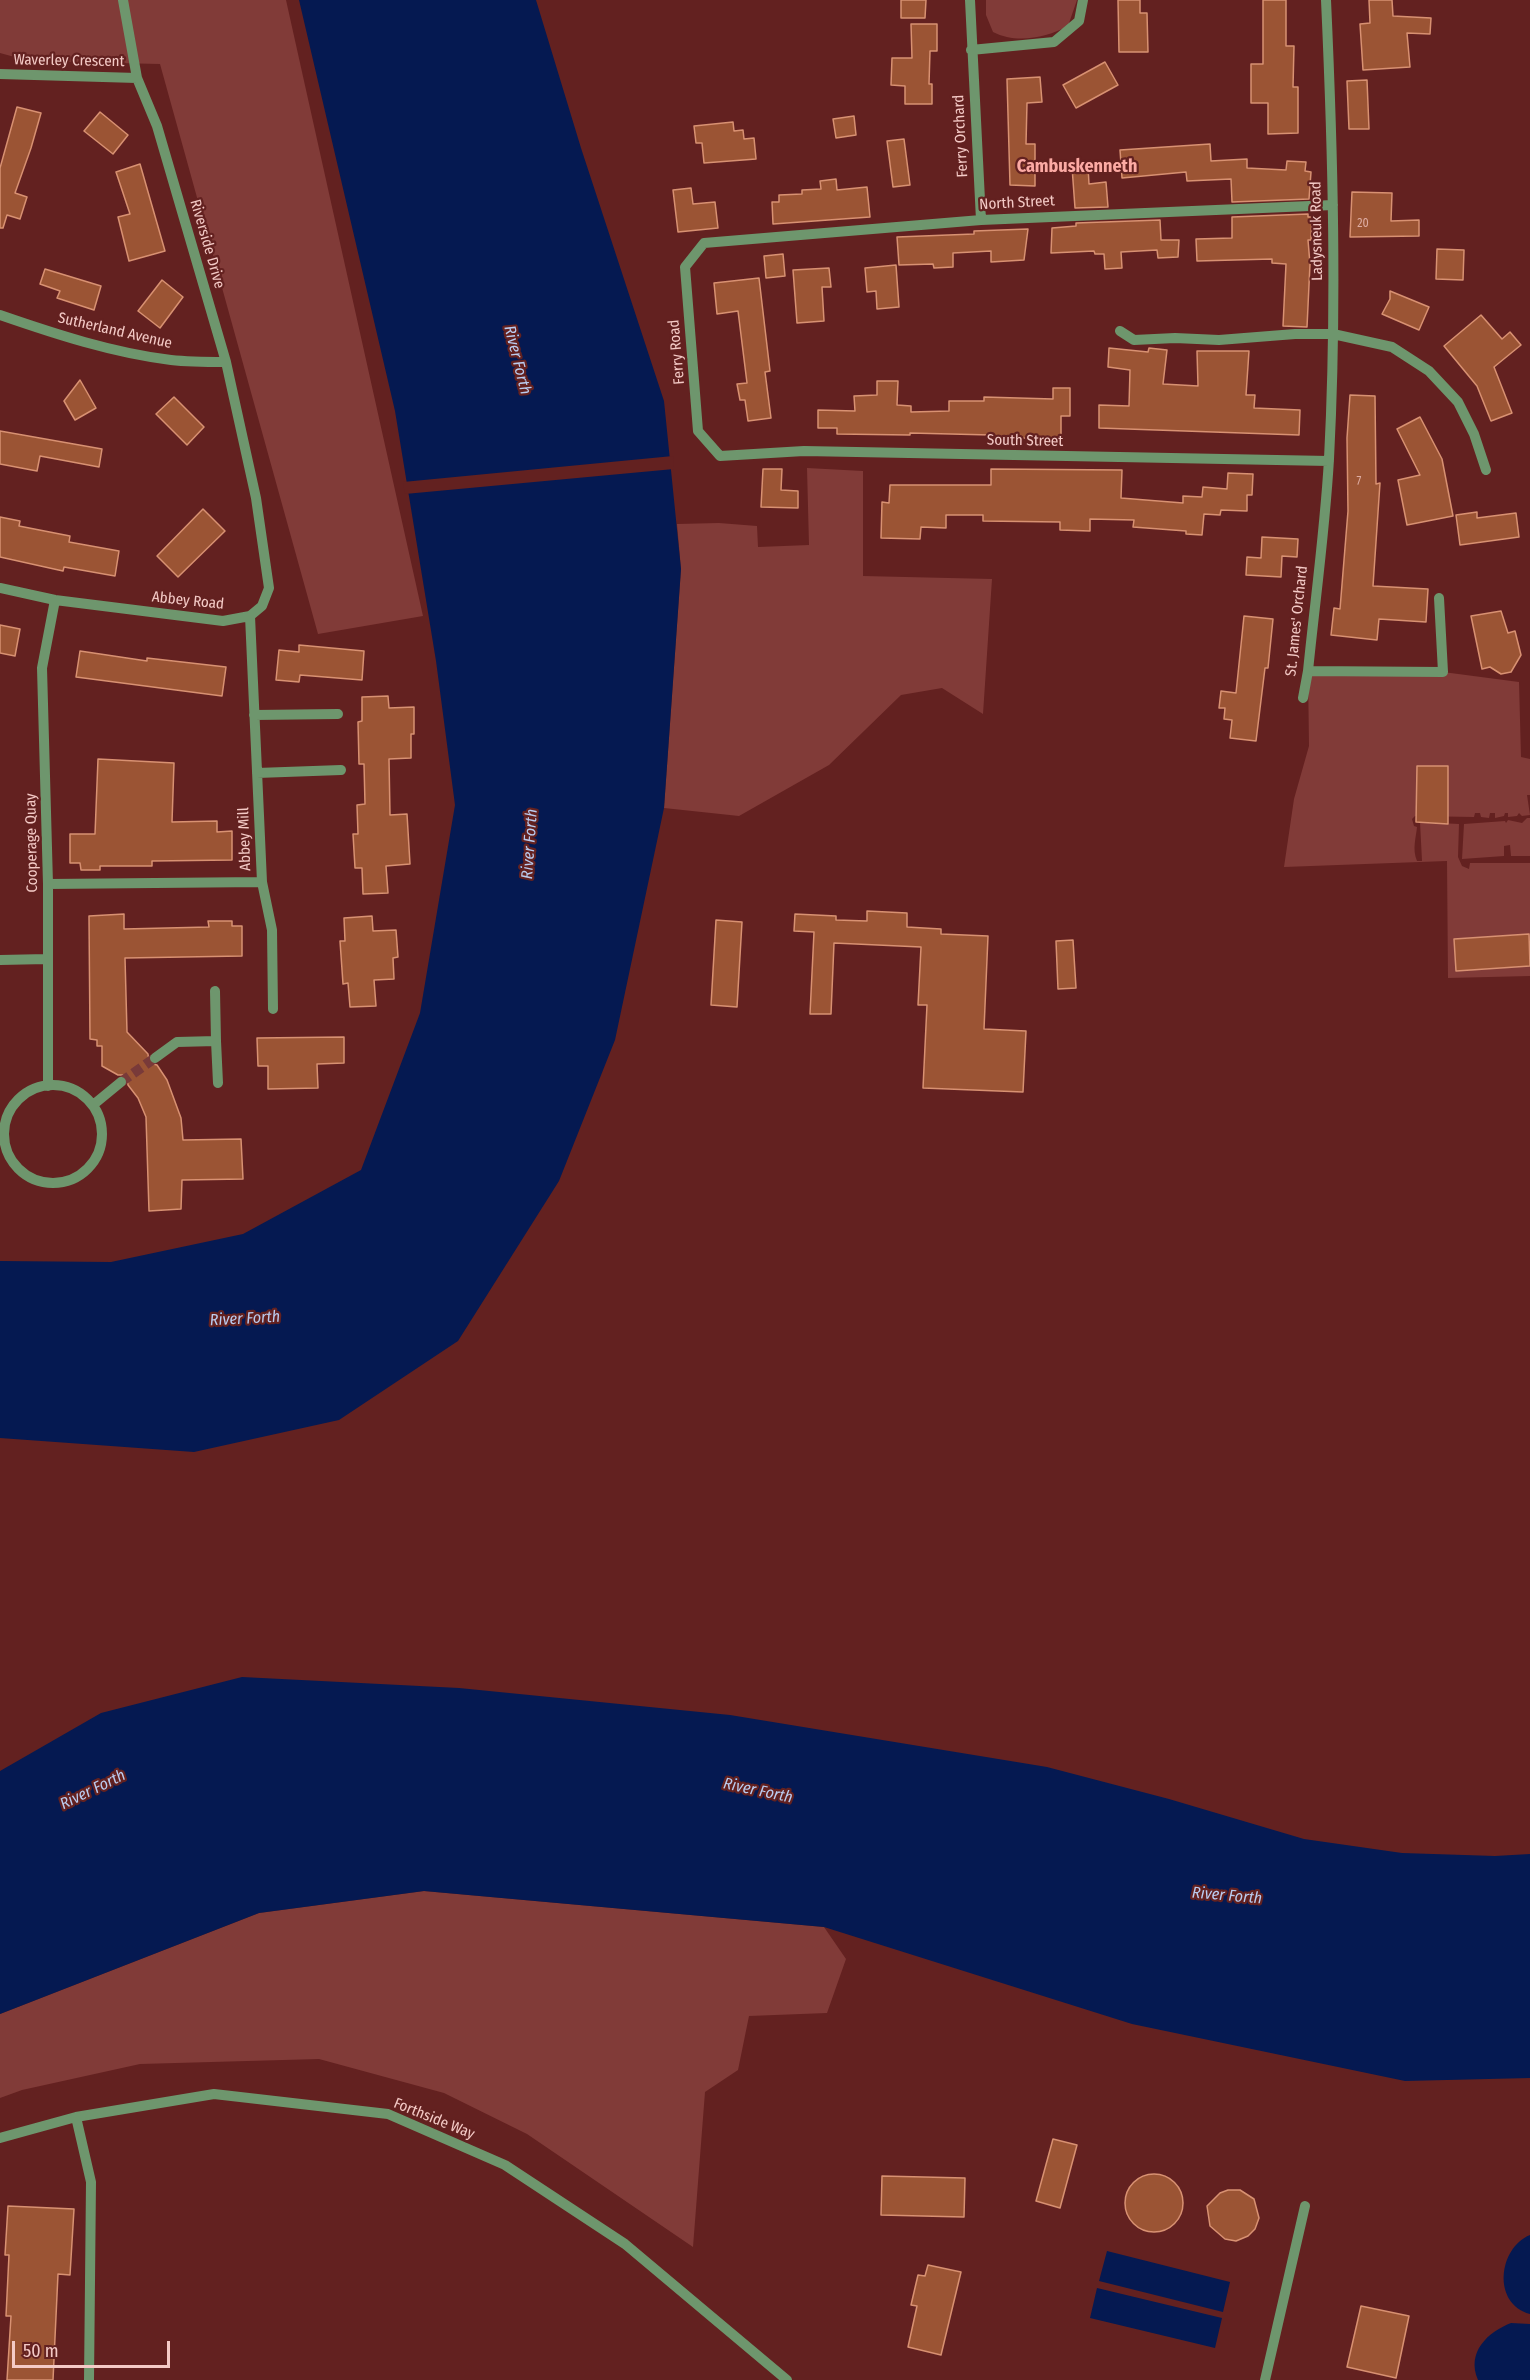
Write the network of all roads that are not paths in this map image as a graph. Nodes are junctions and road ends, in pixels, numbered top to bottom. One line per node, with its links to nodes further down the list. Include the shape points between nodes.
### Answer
1 (123, 0): 7 (street, Riverside Drive)
2 (970, 0): 5 (street, Ferry Orchard)
3 (1083, 0): 5 (street, via 1079,21 1054,42)
4 (1326, 0): 8 (street, Ladysneuk Road)
5 (971, 50): 9 (street, Ferry Orchard)
6 (0, 74): 7 (street, Waverley Crescent)
7 (137, 78): 14 (street, Riverside Drive, via 158,126)
8 (1332, 205): 9 (street, North Street); 13 (street, Ladysneuk Road)
9 (981, 220): 10 (street, North Street)
10 (704, 243): 15 (street, Ferry Road, via 685,267 698,431)
11 (0, 315): 14 (street, Sutherland Avenue, via 109,348 170,360)
12 (1120, 331): 13 (street, via 1134,340)
13 (1334, 334): 16 (street, Ladysneuk Road); 17 (street, via 1392,347 1429,371 1458,402)
14 (226, 362): 21 (street, Riverside Drive, via 256,498 269,588 262,606)
15 (720, 456): 16 (street, South Street, via 804,451)
16 (1329, 461): 22 (street, St. James' Orchard)
17 (1486, 470)
18 (0, 588): 20 (street, Abbey Road)
19 (1438, 598): 22 (street, via 1443,672)
20 (55, 600): 21 (street, Abbey Road, via 223,621); 29 (street, Cooperage Quay, via 42,668)
21 (250, 616): 25 (street, Abbey Mill)
22 (1308, 671): 23 (street, St. James' Orchard)
23 (1303, 698)
24 (338, 714): 25 (street)
25 (254, 715): 27 (street, Abbey Mill)
26 (340, 770): 27 (street)
27 (257, 773): 28 (street, Abbey Mill)
28 (262, 882): 29 (street, Abbey Mill); 33 (street, via 272,930)
29 (48, 884): 30 (street, Cooperage Quay)
30 (47, 959): 31 (street); 38 (street, Cooperage Quay)
31 (0, 960)
32 (215, 992): 34 (street)
33 (273, 1009)
34 (216, 1041): 35 (street, via 177,1042); 37 (street)
35 (155, 1058)
36 (120, 1082): 39 (street)
37 (218, 1083)
38 (48, 1086): 39 (street, via 73,1089); 39 (street, via 23,1096 8,1116 5,1129 10,1157 30,1177 57,1184 72,1180 94,1162 103,1133)
39 (93, 1105)
40 (76, 2117): 41 (street, Forthside Way); 43 (street, via 91,2182); 44 (street, Forthside Way, via 214,2094 388,2114 505,2165 625,2244)
41 (0, 2138)
42 (1305, 2206): 45 (street)
43 (89, 2380)
44 (787, 2380)
45 (1265, 2380)

